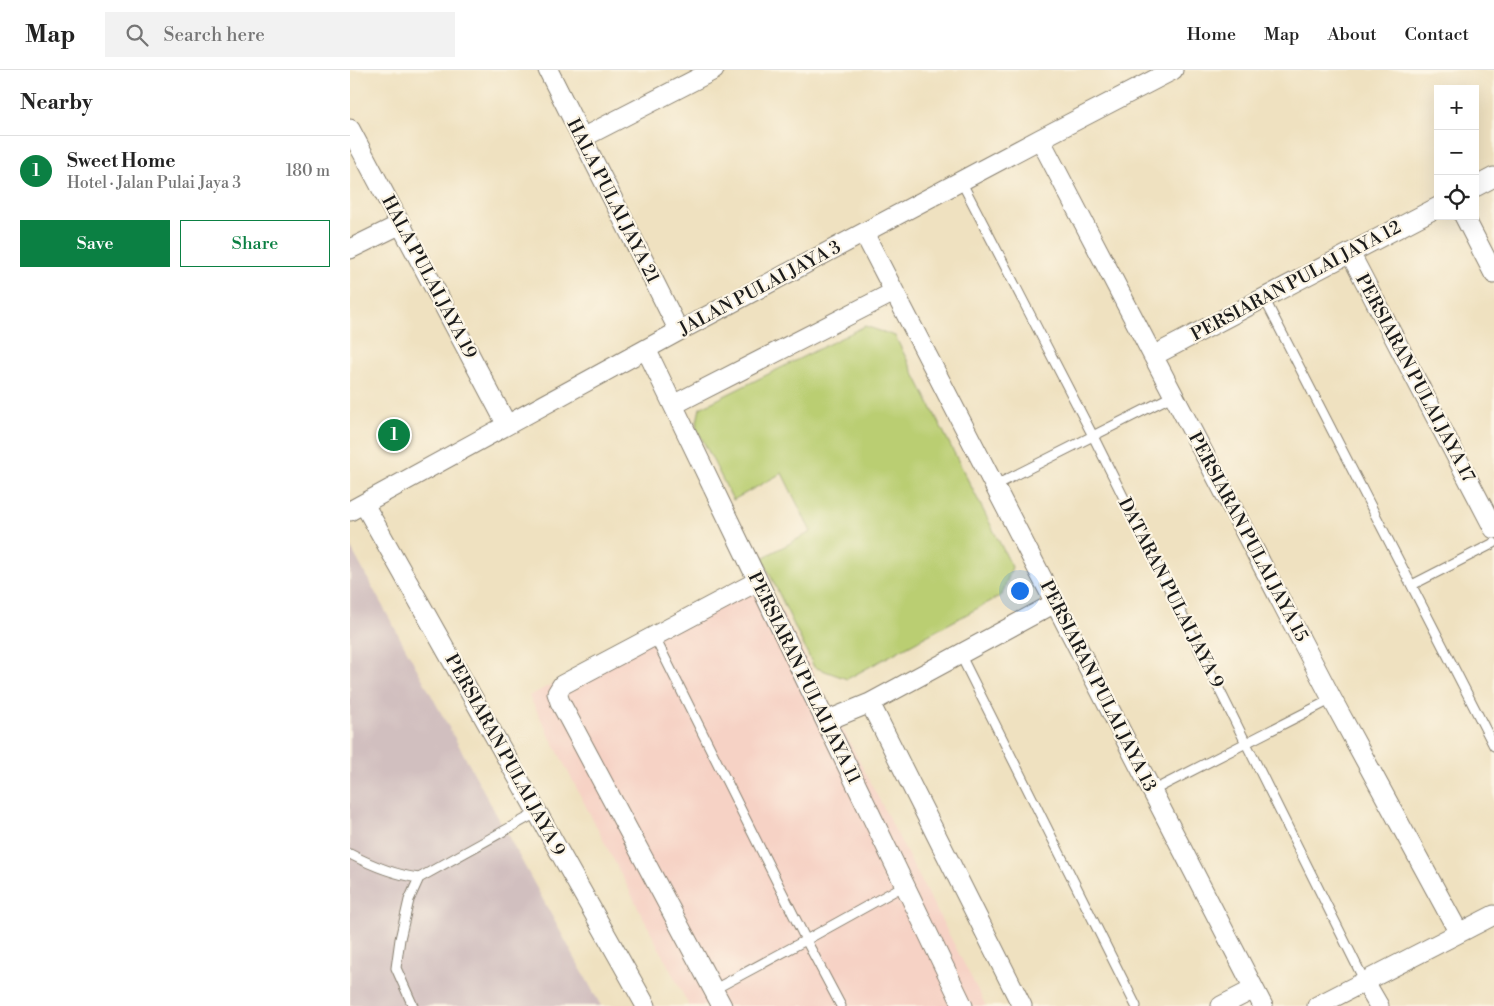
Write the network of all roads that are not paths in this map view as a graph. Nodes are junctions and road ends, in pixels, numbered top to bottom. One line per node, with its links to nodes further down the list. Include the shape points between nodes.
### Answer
1 (548, 70): 5 (street, HALA PULAI JAYA 21)
2 (714, 70): 5 (street)
3 (1173, 70): 6 (street, JALAN PULAI JAYA 3)
4 (350, 129): 12 (street, HALA PULAI JAYA 19)
5 (582, 138): 19 (street, HALA PULAI JAYA 21)
6 (1040, 139): 8 (street, JALAN PULAI JAYA 3); 21 (street, PERSIARAN PULAI JAYA 15)
7 (1494, 177): 9 (street)
8 (960, 181): 13 (street, JALAN PULAI JAYA 3); 25 (lane, DATARAN PULAI JAYA 9)
9 (1479, 185)
10 (1434, 209): 15 (street, PERSIARAN PULAI JAYA 12)
11 (1466, 220): 16 (street)
12 (401, 224): 14 (street); 24 (street, HALA PULAI JAYA 19)
13 (864, 233): 17 (street, PERSIARAN PULAI JAYA 13); 19 (street, JALAN PULAI JAYA 3)
14 (350, 249)
15 (1350, 253): 18 (street, PERSIARAN PULAI JAYA 12); 28 (street, PERSIARAN PULAI JAYA 17)
16 (1494, 274)
17 (894, 292): 23 (street); 26 (street, PERSIARAN PULAI JAYA 13)
18 (1264, 298): 21 (street, PERSIARAN PULAI JAYA 12); 31 (lane)
19 (679, 331): 20 (street, JALAN PULAI JAYA 3)
20 (646, 349): 23 (street, PERSIARAN PULAI JAYA 11); 24 (street, JALAN PULAI JAYA 3)
21 (1153, 356): 22 (street, PERSIARAN PULAI JAYA 15)
22 (1174, 395): 25 (lane); 35 (street, PERSIARAN PULAI JAYA 15)
23 (673, 405): 30 (street, PERSIARAN PULAI JAYA 11)
24 (507, 425): 27 (street, JALAN PULAI JAYA 3)
25 (1093, 436): 26 (lane); 38 (lane, DATARAN PULAI JAYA 9)
26 (994, 486): 32 (street, PERSIARAN PULAI JAYA 13)
27 (357, 508): 41 (street, PERSIARAN PULAI JAYA 9)
28 (1494, 529)
29 (1494, 543): 31 (lane)
30 (758, 581): 33 (street); 37 (street, PERSIARAN PULAI JAYA 11)
31 (1412, 585): 39 (lane)
32 (1055, 603): 34 (street); 40 (street, PERSIARAN PULAI JAYA 13)
33 (654, 636): 47 (lane); 50 (street, via 562,685 557,693)
34 (960, 654): 36 (street); 56 (lane)
35 (1332, 699): 38 (lane); 46 (street, PERSIARAN PULAI JAYA 15)
36 (870, 702): 37 (street); 55 (street)
37 (826, 721): 44 (street, PERSIARAN PULAI JAYA 11)
38 (1246, 742): 40 (lane); 48 (lane, DATARAN PULAI JAYA 9)
39 (1494, 746)
40 (1152, 790): 49 (street, PERSIARAN PULAI JAYA 13)
41 (538, 812): 43 (lane); 52 (street, PERSIARAN PULAI JAYA 9)
42 (350, 854): 43 (lane, via 392,872)
43 (420, 878): 51 (lane, via 409,900 396,968)
44 (905, 885): 47 (lane); 54 (street, PERSIARAN PULAI JAYA 11)
45 (1494, 915): 46 (street)
46 (1459, 933): 48 (street)
47 (806, 940): 50 (lane); 53 (lane)
48 (1366, 982): 59 (street); 60 (street, DATARAN PULAI JAYA 9)
49 (1254, 989): 57 (street); 58 (street, PERSIARAN PULAI JAYA 13)
50 (718, 998)
51 (413, 1006)
52 (646, 1006)
53 (841, 1006)
54 (963, 1006)
55 (1022, 1006)
56 (1136, 1006)
57 (1220, 1006)
58 (1263, 1006)
59 (1317, 1006)
60 (1379, 1006)

